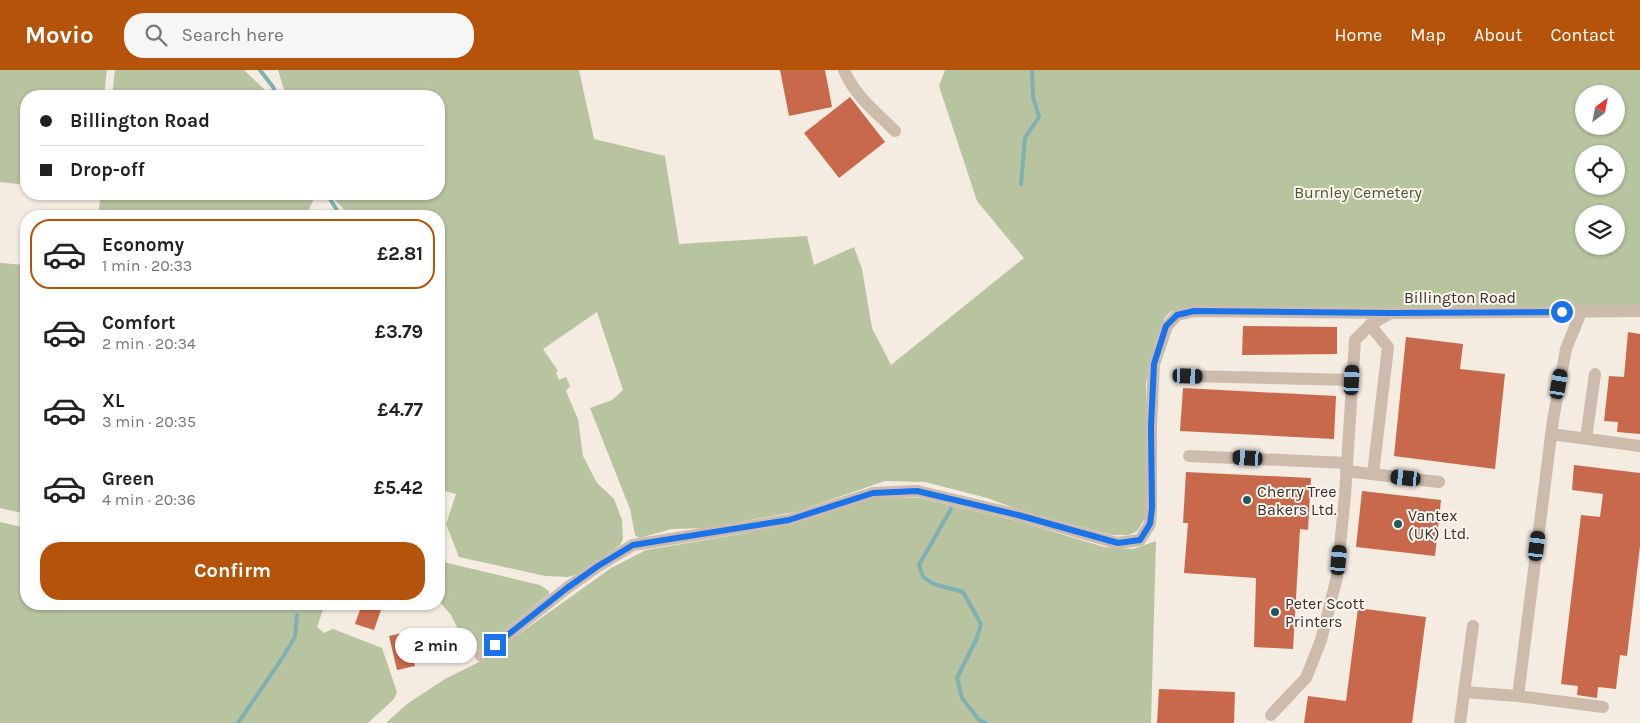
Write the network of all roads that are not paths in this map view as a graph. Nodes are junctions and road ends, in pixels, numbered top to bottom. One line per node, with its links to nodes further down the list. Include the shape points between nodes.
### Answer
1 (844, 70): 2 (street, via 856,92)
2 (895, 131)
3 (1640, 311): 4 (street, Billington Road)
4 (1581, 312): 5 (street, Billington Road); 10 (street, via 1566,349)
5 (1390, 313): 6 (street, Billington Road); 18 (street, via 1194,311 1177,315 1166,326 1154,364 1152,508 1150,524 1140,540 1118,543 917,491 873,493 789,520 633,545 564,590)
6 (1370, 325): 9 (street, Billington Road, via 1355,340); 15 (street, via 1388,347)
7 (1595, 374): 11 (street)
8 (1188, 376): 9 (street)
9 (1352, 380): 14 (street, Billington Road)
10 (1551, 434): 11 (street); 20 (street)
11 (1586, 438): 12 (street)
12 (1640, 446)
13 (1190, 456): 14 (street)
14 (1347, 467): 15 (street); 22 (street, Billington Road, via 1337,576 1321,640 1306,678)
15 (1373, 474): 16 (street)
16 (1439, 482)
17 (1473, 626): 19 (street)
18 (481, 656)
19 (1464, 692): 20 (street); 23 (street)
20 (1518, 696): 21 (street)
21 (1604, 707)
22 (1271, 715)
23 (1460, 723)

